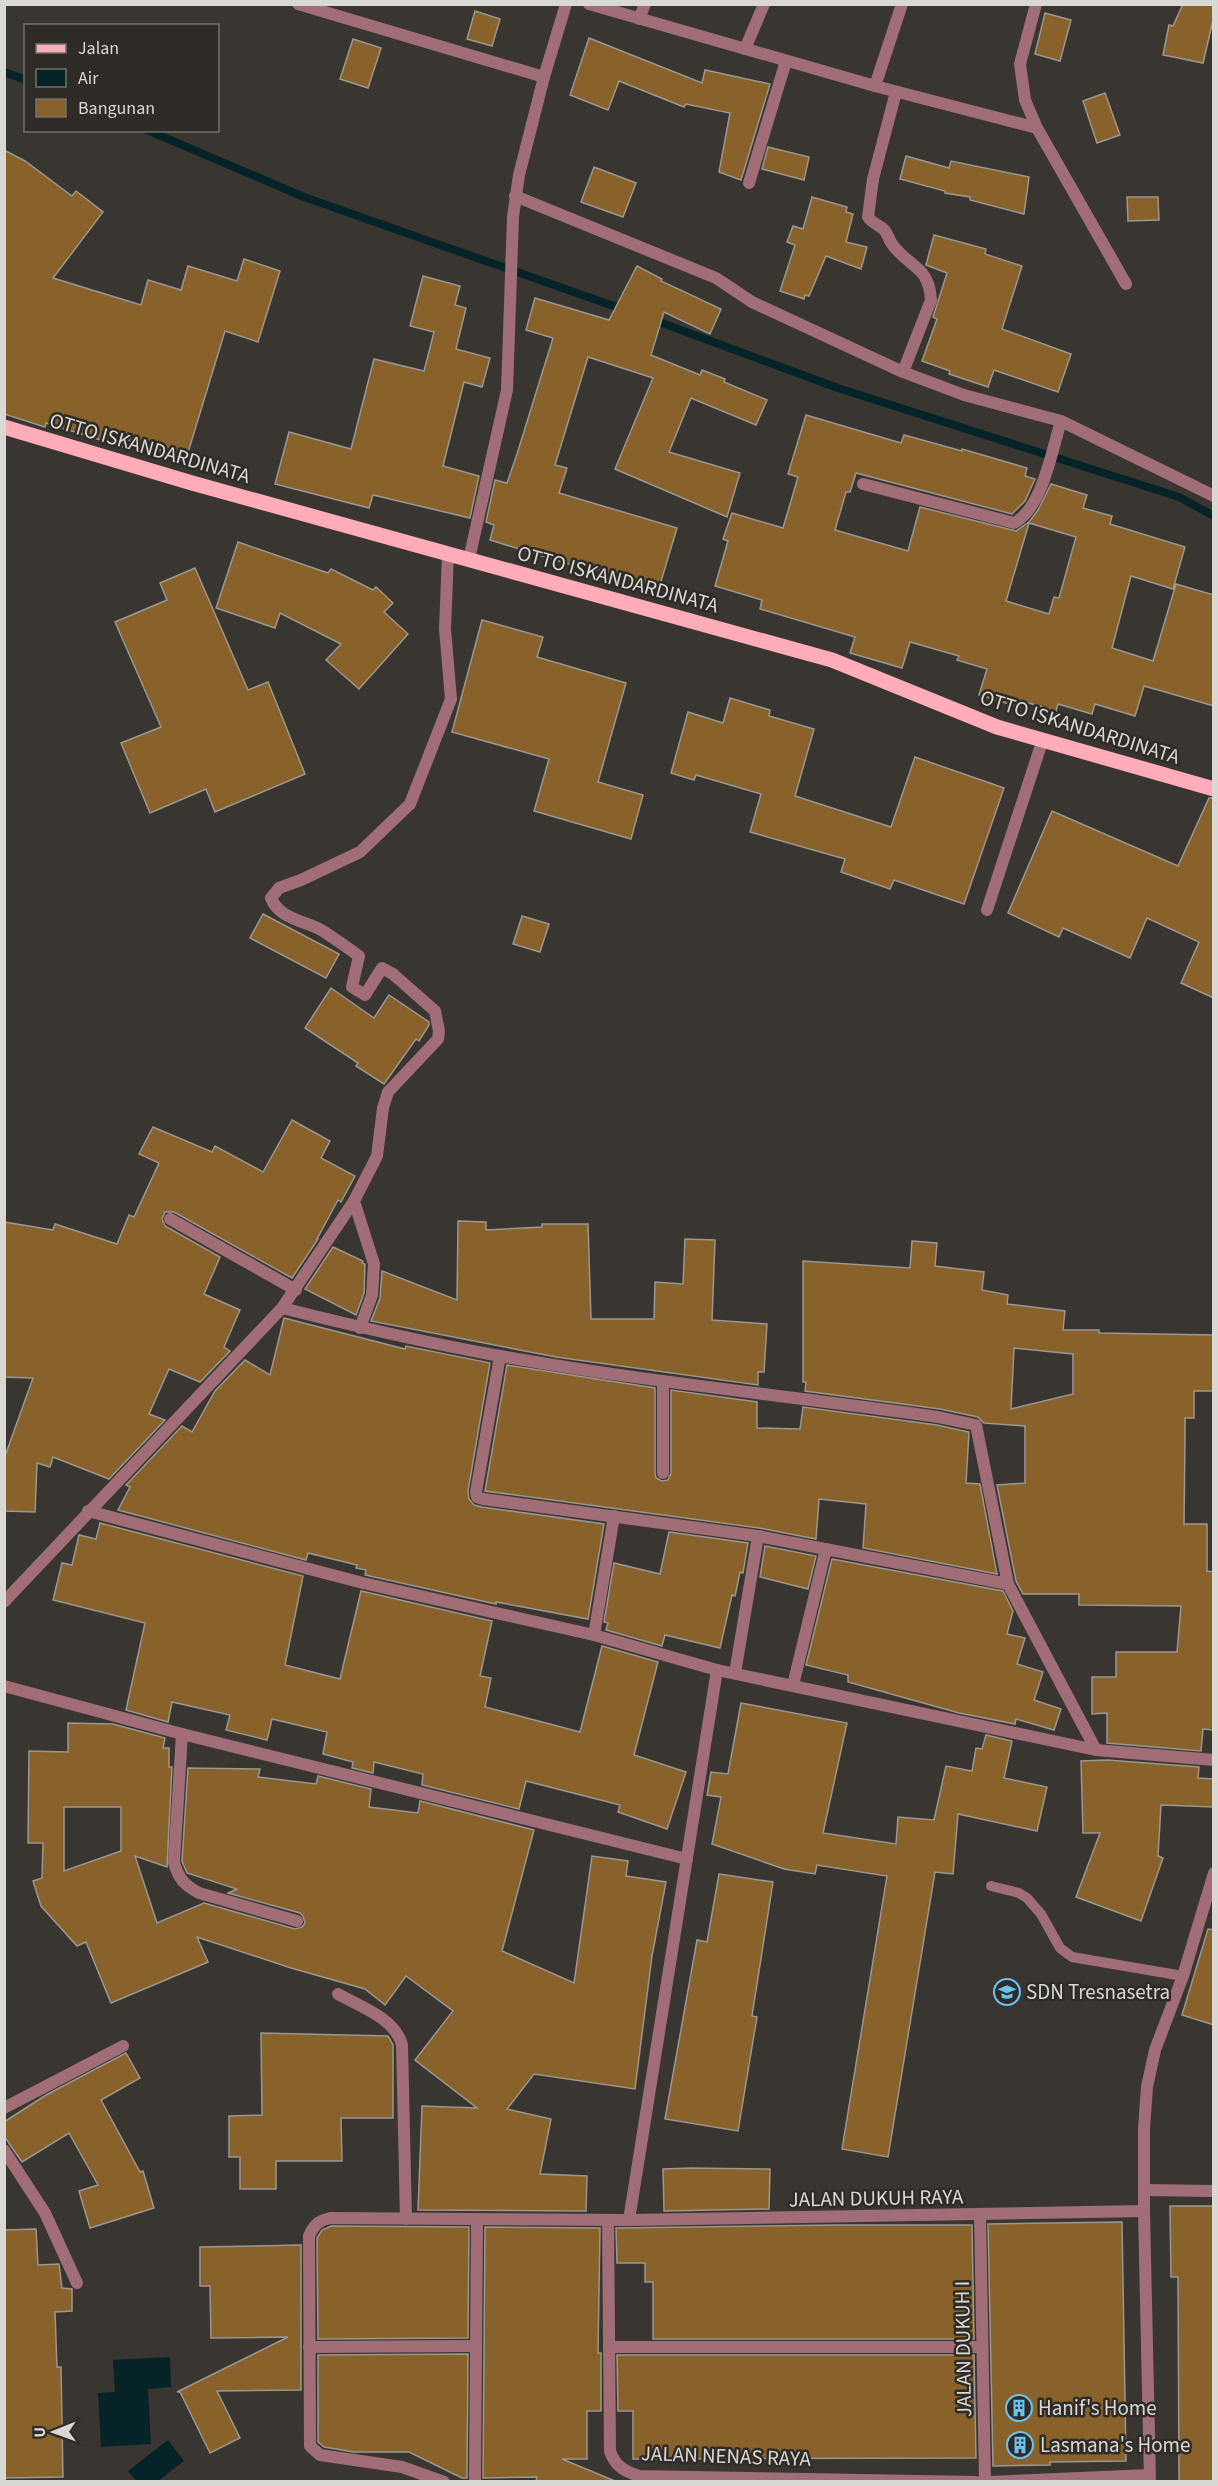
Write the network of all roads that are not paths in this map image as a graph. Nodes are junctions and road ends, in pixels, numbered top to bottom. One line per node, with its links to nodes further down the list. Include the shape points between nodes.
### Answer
1 (298, 4): 11 (street)
2 (566, 4): 11 (street)
3 (589, 4): 8 (street)
4 (645, 4): 8 (street)
5 (764, 4): 9 (street)
6 (903, 4): 12 (street)
7 (1036, 4): 14 (street, via 1020,64 1024,100)
8 (639, 19): 9 (street)
9 (746, 49): 10 (street)
10 (786, 61): 12 (street); 15 (street)
11 (544, 77): 16 (street)
12 (875, 86): 13 (street)
13 (896, 92): 14 (street); 18 (street, via 873,179 868,217 922,271 930,290 931,300)
14 (1037, 128): 17 (street)
15 (749, 183)
16 (515, 196): 18 (street, via 716,278 752,302); 24 (street, via 507,390)
17 (1126, 284)
18 (903, 372): 19 (street, via 964,395)
19 (1061, 421): 21 (street, via 1036,502 1026,516 1014,523); 22 (street)
20 (4, 427): 23 (main road, OTTO ISKANDARDINATA)
21 (863, 484)
22 (1214, 496)
23 (448, 554): 24 (main road, OTTO ISKANDARDINATA); 28 (street, via 445,630 451,699 410,804 360,852 279,888 271,898 274,905 296,921 320,930 359,956 352,987 365,995 382,968 435,1011 440,1025 438,1039 388,1092 377,1156)
24 (469, 559): 25 (main road, OTTO ISKANDARDINATA, via 832,660 997,727)
25 (1043, 739): 26 (main road, OTTO ISKANDARDINATA); 27 (street)
26 (1214, 789)
27 (987, 910)
28 (354, 1201): 30 (street); 32 (street, via 374,1264 372,1295)
29 (170, 1219): 30 (street)
30 (296, 1290): 31 (street)
31 (282, 1308): 32 (street); 36 (street)
32 (360, 1328): 33 (street)
33 (500, 1356): 34 (street); 37 (street, via 477,1497)
34 (663, 1381): 35 (street); 40 (street, via 836,1402 976,1425)
35 (663, 1473)
36 (88, 1511): 41 (street); 42 (street, via 363,1583)
37 (614, 1516): 38 (street); 42 (street)
38 (758, 1536): 39 (street); 44 (street)
39 (826, 1549): 40 (street); 45 (street)
40 (1008, 1584): 48 (street)
41 (4, 1602)
42 (594, 1635): 43 (street)
43 (717, 1670): 44 (street); 50 (street)
44 (735, 1673): 45 (street)
45 (793, 1685): 48 (street)
46 (4, 1686): 47 (street)
47 (182, 1734): 50 (street); 53 (street, via 174,1862 178,1876 186,1887 198,1893)
48 (1096, 1750): 49 (street)
49 (1214, 1760)
50 (687, 1860): 66 (street)
51 (1214, 1873): 54 (street)
52 (991, 1886): 54 (lane, via 1027,1898 1060,1948 1072,1957)
53 (297, 1921)
54 (1183, 1976): 59 (street, via 1155,2050 1147,2087)
55 (338, 1994): 63 (street, via 387,2022 399,2035)
56 (123, 2046): 57 (street)
57 (4, 2108)
58 (4, 2150): 67 (street, via 45,2213)
59 (1144, 2190): 60 (street); 61 (street)
60 (1214, 2191)
61 (1144, 2211): 62 (street, JALAN DUKUH RAYA); 72 (street)
62 (980, 2216): 66 (street, JALAN DUKUH RAYA); 71 (street, JALAN DUKUH I)
63 (406, 2219): 64 (street, JALAN DUKUH RAYA); 69 (street, JALAN DUKUH RAYA, via 330,2218 313,2226 309,2236)
64 (477, 2219): 65 (street, JALAN DUKUH RAYA); 68 (street)
65 (608, 2220): 66 (street, JALAN DUKUH RAYA); 70 (street, JALAN NENAS RAYA)
66 (629, 2220)
67 (77, 2283)
68 (476, 2346): 69 (street); 75 (street)
69 (309, 2347): 74 (street, via 308,2439 313,2451 402,2467)
70 (609, 2347): 71 (street); 73 (street, JALAN NENAS RAYA, via 610,2451 614,2463 639,2476)
71 (982, 2347): 78 (street, JALAN DUKUH I)
72 (1149, 2478): 78 (street)
73 (756, 2479): 76 (street, JALAN NENAS RAYA)
74 (444, 2481)
75 (475, 2481)
76 (874, 2481): 77 (street, JALAN NENAS RAYA)
77 (976, 2481)
78 (987, 2481)

